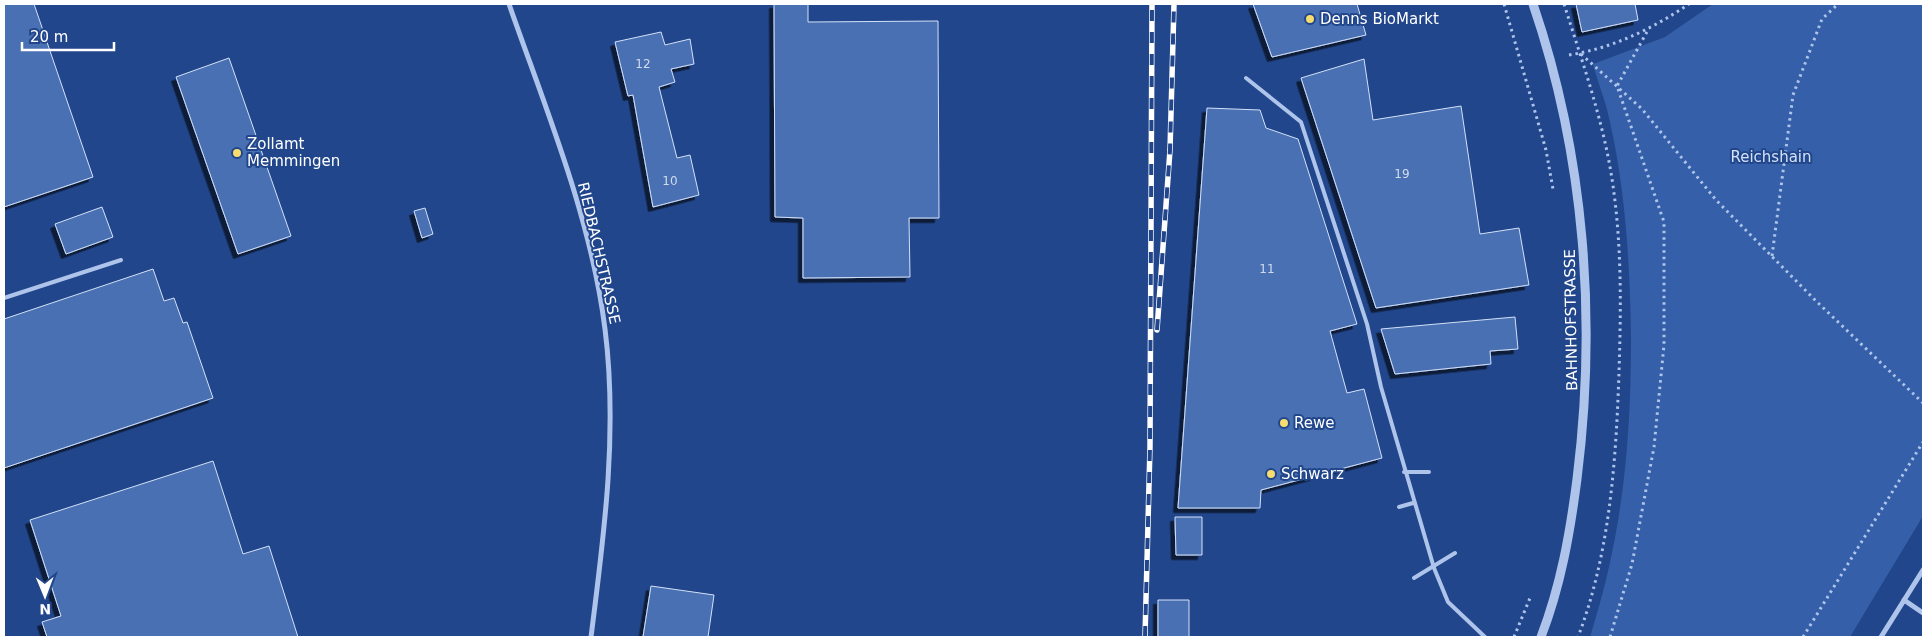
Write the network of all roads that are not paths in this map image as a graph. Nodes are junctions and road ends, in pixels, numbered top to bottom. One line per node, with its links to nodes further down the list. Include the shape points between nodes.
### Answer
1 (510, 4): 16 (street, RIEDBACHSTRASSE, via 582,221 605,328 610,453)
2 (1533, 4): 18 (street, BAHNHOFSTRASSE, via 1567,134 1578,192 1586,335 1582,439 1573,516 1560,580)
3 (1246, 78): 6 (lane, via 1301,122 1366,324)
4 (121, 260): 5 (lane)
5 (4, 298)
6 (1404, 472): 7 (lane); 8 (lane)
7 (1429, 472)
8 (1413, 503): 9 (lane); 11 (lane)
9 (1399, 507)
10 (1455, 553): 11 (lane)
11 (1434, 568): 13 (lane); 17 (lane, via 1448,602)
12 (1923, 570): 14 (street)
13 (1414, 578)
14 (1904, 600): 15 (street); 19 (street)
15 (1923, 613)
16 (591, 637)
17 (1485, 637)
18 (1541, 637)
19 (1881, 637)

